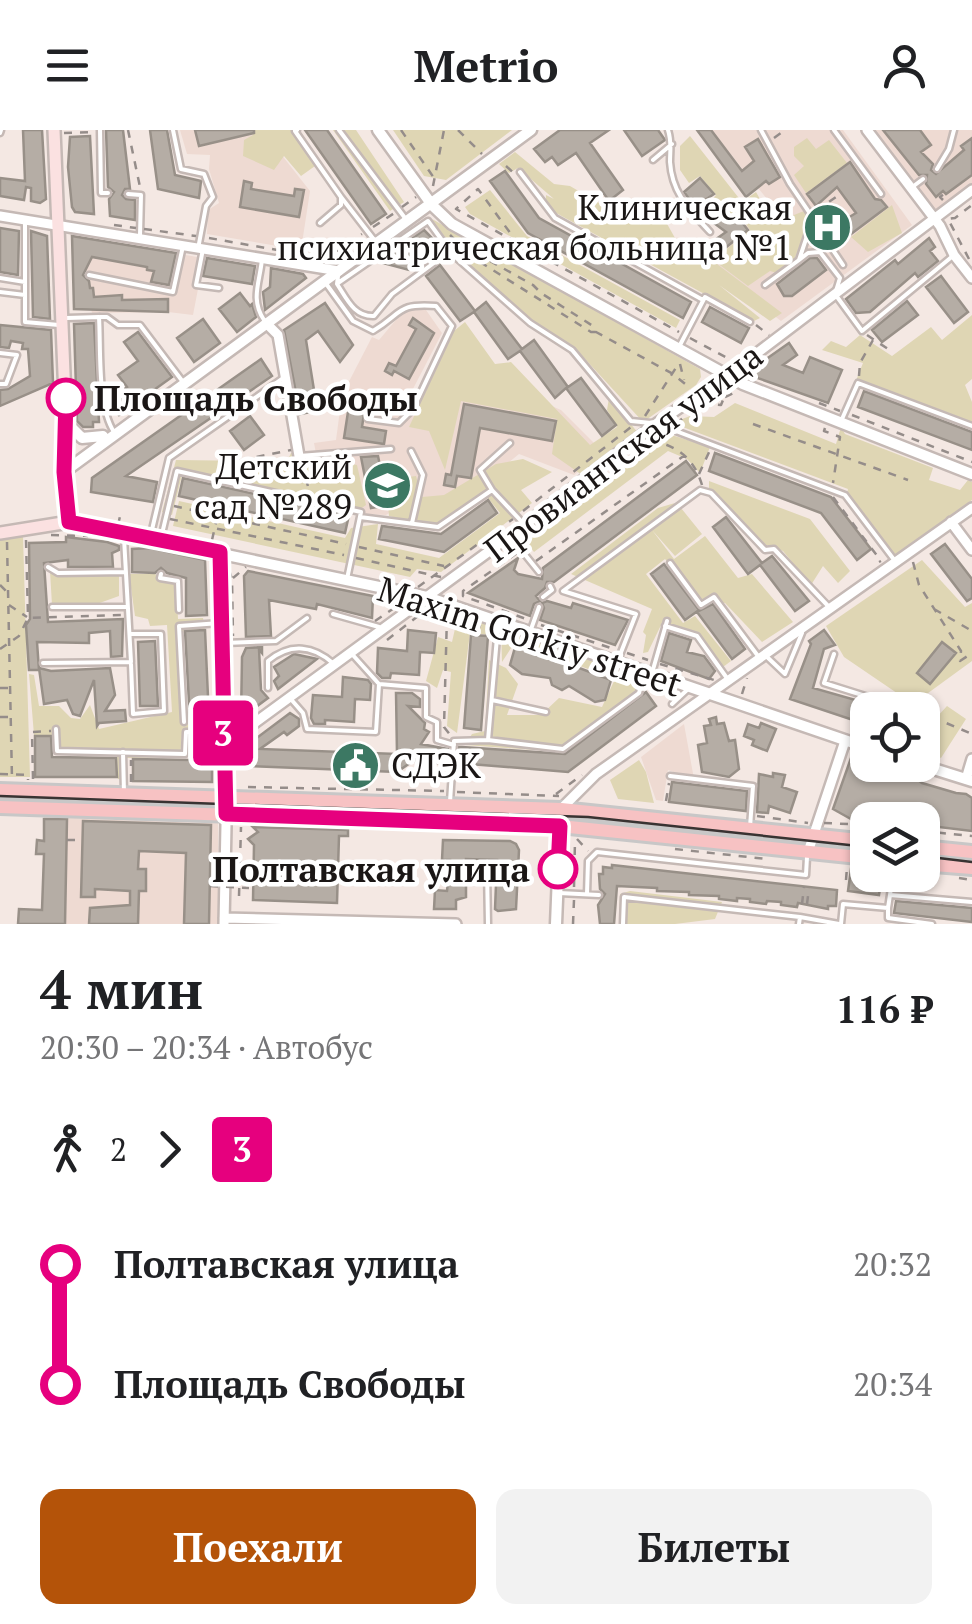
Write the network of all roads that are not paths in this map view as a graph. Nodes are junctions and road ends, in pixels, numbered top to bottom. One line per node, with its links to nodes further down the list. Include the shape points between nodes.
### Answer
1 (54, 130): 33 (main road)
2 (100, 130): 20 (lane)
3 (173, 130): 38 (lane, via 181,169 204,174 213,197)
4 (297, 130): 24 (lane)
5 (340, 130): 31 (lane)
6 (378, 130): 26 (street)
7 (531, 130): 26 (street)
8 (668, 130): 13 (lane)
9 (761, 130): 28 (lane)
10 (834, 130): 23 (lane)
11 (867, 130): 18 (street)
12 (954, 130): 15 (lane)
13 (672, 144): 14 (lane); 34 (lane, via 680,199)
14 (653, 160)
15 (937, 168)
16 (518, 173): 56 (lane, via 555,218)
17 (923, 179): 18 (lane)
18 (911, 188): 29 (street)
19 (972, 190): 29 (street, Провиантская улица)
20 (101, 193): 21 (lane); 25 (lane)
21 (108, 193)
22 (128, 194): 35 (lane, via 141,194)
23 (881, 194)
24 (341, 198): 32 (lane, via 341,206); 36 (lane)
25 (101, 202)
26 (432, 205): 31 (street); 61 (street, via 452,224)
27 (0, 216): 30 (street)
28 (812, 216): 42 (lane); 43 (lane)
29 (934, 218): 40 (street); 54 (street, Провиантская улица)
30 (25, 221): 33 (street); 49 (lane)
31 (409, 222): 36 (street)
32 (320, 223)
33 (57, 226): 35 (street); 58 (main road)
34 (710, 232)
35 (140, 234): 37 (street)
36 (377, 244): 44 (street)
37 (183, 246): 38 (street); 45 (lane, via 174,292)
38 (200, 249): 41 (street); 52 (lane, via 196,285)
39 (450, 253): 50 (lane, via 428,221); 50 (lane, via 392,294 374,316 358,313); 70 (lane, via 530,323 572,350 630,421)
40 (954, 255): 47 (street); 54 (lane, via 862,330)
41 (262, 258): 44 (street); 60 (lane, via 254,298)
42 (799, 260): 51 (lane); 54 (lane, via 820,252 840,278)
43 (844, 265)
44 (339, 270): 48 (street); 50 (lane)
45 (89, 275)
46 (0, 278): 49 (lane)
47 (972, 278)
48 (324, 281): 60 (street); 68 (lane, via 361,327 373,331 413,304 436,306 452,326 413,409 399,423)
49 (25, 282): 55 (lane)
50 (337, 284)
51 (765, 285)
52 (219, 288)
53 (0, 292): 55 (lane)
54 (835, 294): 64 (street, Провиантская улица)
55 (25, 296): 58 (lane, via 25,322)
56 (703, 300): 59 (lane); 61 (lane)
57 (99, 317): 58 (lane); 65 (lane, via 116,325 140,324); 72 (lane, via 104,396)
58 (63, 321): 69 (main road)
59 (750, 322)
60 (266, 323): 63 (street, via 278,335); 65 (street)
61 (677, 349): 64 (street)
62 (0, 353): 66 (lane, via 17,355 6,384)
63 (286, 376): 75 (street); 89 (lane, via 169,458)
64 (726, 376): 67 (street); 70 (street, Провиантская улица)
65 (184, 382): 72 (street)
66 (0, 384)
67 (843, 418): 71 (lane, via 858,383); 78 (street)
68 (368, 419)
69 (66, 422): 72 (street, via 82,438); 77 (main road)
70 (657, 423): 85 (street, Провиантская улица); 92 (lane, via 845,496)
71 (972, 426)
72 (114, 432): 77 (street)
73 (510, 443): 79 (lane, via 480,470)
74 (392, 450): 75 (lane)
75 (298, 452)
76 (411, 452): 83 (lane, via 423,475)
77 (64, 472): 82 (main road)
78 (972, 474)
79 (492, 490): 83 (lane, via 438,527); 85 (lane)
80 (972, 508): 84 (street)
81 (360, 517): 83 (lane); 89 (lane, via 361,512 177,471); 98 (lane)
82 (69, 522): 86 (street, Maxim Gorkiy street); 87 (main road)
83 (412, 522)
84 (951, 522): 90 (street); 92 (street)
85 (525, 525): 88 (street, Провиантская улица)
86 (124, 533): 89 (street, Maxim Gorkiy street); 95 (lane)
87 (3, 534)
88 (510, 536): 96 (lane); 100 (street, Провиантская улица)
89 (161, 543): 91 (street, Maxim Gorkiy street)
90 (972, 550)
91 (220, 552): 98 (street, Maxim Gorkiy street); 109 (street)
92 (894, 561): 105 (street)
93 (670, 563): 118 (lane, via 701,605 714,597)
94 (48, 567): 95 (lane, via 58,574)
95 (126, 572): 103 (lane)
96 (538, 572)
97 (161, 574): 106 (lane, via 178,581)
98 (347, 579): 100 (street, Maxim Gorkiy street)
99 (563, 591): 101 (lane, via 551,588); 105 (lane, via 700,490 765,550 774,550); 119 (lane, via 636,614)
100 (427, 596): 110 (street, Maxim Gorkiy street); 111 (street, Провиантская улица)
101 (543, 597)
102 (52, 606): 103 (lane)
103 (128, 606): 114 (lane)
104 (539, 607): 113 (lane)
105 (830, 608): 112 (street)
106 (180, 610)
107 (332, 614): 111 (lane)
108 (307, 618): 115 (lane, via 276,641)
109 (220, 624): 115 (street); 134 (lane, via 179,626)
110 (498, 627): 113 (street, Maxim Gorkiy street); 131 (lane)
111 (383, 628): 116 (street, Провиантская улица)
112 (801, 628): 118 (street); 118 (lane, via 785,674)
113 (530, 632): 119 (street, Maxim Gorkiy street)
114 (130, 634): 120 (lane); 120 (lane, via 161,634 164,712 133,714)
115 (221, 643): 136 (street)
116 (350, 653): 122 (street, Провиантская улица); 125 (lane)
117 (834, 654): 129 (lane, via 824,683)
118 (762, 657): 124 (street)
119 (618, 661): 123 (street, Maxim Gorkiy street)
120 (131, 662): 121 (lane)
121 (43, 663)
122 (334, 664): 128 (lane, via 308,648 292,648 268,661); 130 (street, Провиантская улица)
123 (649, 672): 124 (lane, via 666,624 697,636); 127 (street, Maxim Gorkiy street); 137 (lane, via 639,692 563,748)
124 (729, 680): 126 (street)
125 (379, 684): 130 (lane, via 376,732 306,728); 139 (lane, via 426,688 426,718 437,722 437,740)
126 (709, 685): 127 (street, Maxim Gorkiy street); 138 (street, Maxim Gorkiy street); 151 (street)
127 (688, 686): 132 (lane)
128 (268, 688)
129 (853, 692)
130 (289, 697): 141 (street, Провиантская улица)
131 (492, 700): 133 (lane); 137 (lane)
132 (672, 704)
133 (546, 712)
134 (184, 722)
135 (56, 730): 142 (lane, via 57,751)
136 (223, 732): 141 (street); 142 (lane, via 186,732 185,754)
137 (488, 740): 139 (lane)
138 (845, 741): 140 (street, Maxim Gorkiy street); 156 (street)
139 (454, 743): 150 (lane)
140 (850, 743)
141 (223, 746): 149 (street)
142 (123, 752): 147 (lane)
143 (972, 759): 146 (street)
144 (940, 771): 146 (street)
145 (670, 776): 154 (lane, via 753,786)
146 (969, 780)
147 (128, 789): 148 (main road); 149 (main road)
148 (0, 790)
149 (224, 798): 150 (main road); 153 (street)
150 (450, 798): 151 (main road)
151 (558, 802): 154 (main road); 155 (street)
152 (0, 807): 153 (main road)
153 (226, 814): 155 (main road); 172 (street)
154 (751, 822): 156 (main road)
155 (560, 826): 159 (main road); 165 (street)
156 (815, 827): 157 (main road); 159 (street)
157 (850, 836)
158 (940, 849): 160 (main road)
159 (808, 852): 161 (main road); 167 (lane, via 806,875 597,852 588,861)
160 (972, 852)
161 (850, 856)
162 (940, 865): 163 (main road)
163 (972, 868)
164 (471, 869): 178 (lane, via 486,869)
165 (557, 892): 167 (lane); 179 (street)
166 (891, 892): 169 (lane)
167 (586, 894): 168 (lane)
168 (600, 895)
169 (890, 895): 170 (lane); 171 (lane)
170 (972, 902)
171 (888, 908): 174 (lane); 181 (lane, via 844,904)
172 (224, 921): 175 (street)
173 (800, 921): 180 (lane, via 620,897); 181 (lane)
174 (887, 921): 182 (lane)
175 (296, 922): 176 (street)
176 (423, 924): 177 (street)
177 (456, 924)
178 (488, 924)
179 (556, 924)
180 (623, 924)
181 (840, 924)
182 (932, 924)

